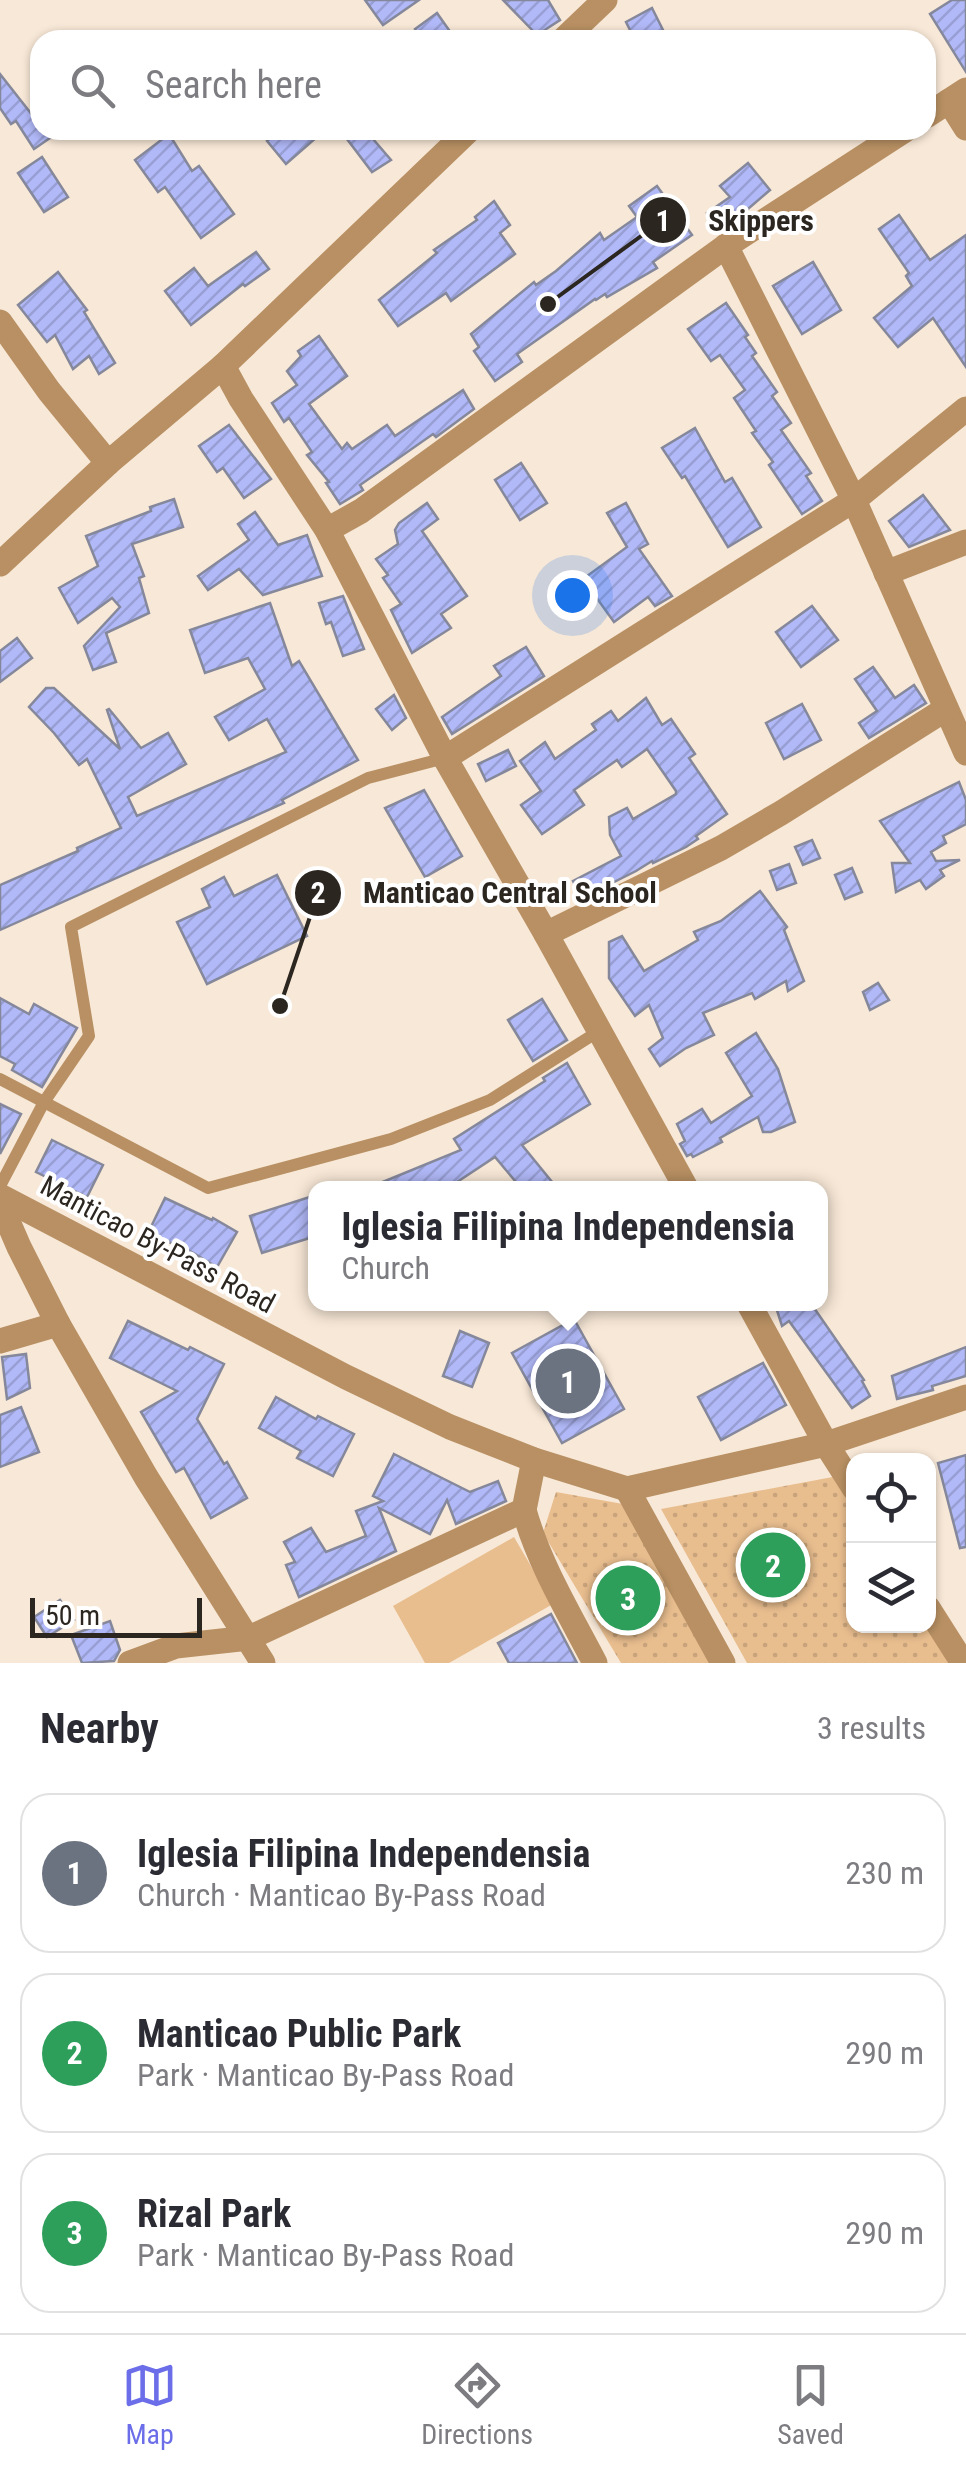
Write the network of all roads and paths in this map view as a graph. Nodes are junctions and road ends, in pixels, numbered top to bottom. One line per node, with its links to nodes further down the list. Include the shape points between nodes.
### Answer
1 (605, 0): 2 (street)
2 (574, 30)
3 (957, 96): 4 (street)
4 (966, 128)
5 (459, 140): 9 (street)
6 (890, 140): 7 (street)
7 (726, 246): 12 (street); 13 (street)
8 (0, 322): 11 (street)
9 (223, 366): 11 (street); 13 (street)
10 (966, 409): 12 (street)
11 (108, 463): 15 (street)
12 (854, 500): 16 (street); 19 (street)
13 (327, 530): 19 (street)
14 (966, 542): 16 (street)
15 (0, 564)
16 (886, 573): 17 (street)
17 (946, 709): 18 (street); 20 (street, via 721,848)
18 (966, 753)
19 (446, 758): 20 (street); 23 (lane, via 368,778 72,927 88,1036)
20 (546, 934): 21 (street)
21 (600, 1032): 23 (lane, via 490,1100 391,1139 208,1188); 24 (street)
22 (0, 1078): 23 (lane)
23 (44, 1102): 25 (lane)
24 (682, 1181)
25 (0, 1186)
26 (0, 1199): 28 (street); 32 (street, Manticao By-Pass Road, via 346,1377)
27 (753, 1311): 31 (street)
28 (58, 1324): 29 (street); 37 (street)
29 (0, 1341)
30 (966, 1397): 31 (street, Manticao By-Pass Road)
31 (826, 1444): 33 (street); 34 (street, Manticao By-Pass Road)
32 (534, 1460): 34 (street, Manticao By-Pass Road); 35 (street)
33 (846, 1475)
34 (627, 1488): 41 (street)
35 (524, 1510): 37 (street); 40 (street)
36 (936, 1621): 42 (street)
37 (249, 1638): 38 (street, via 176,1646); 39 (street)
38 (130, 1663)
39 (263, 1663)
40 (595, 1663)
41 (723, 1663)
42 (962, 1663)

